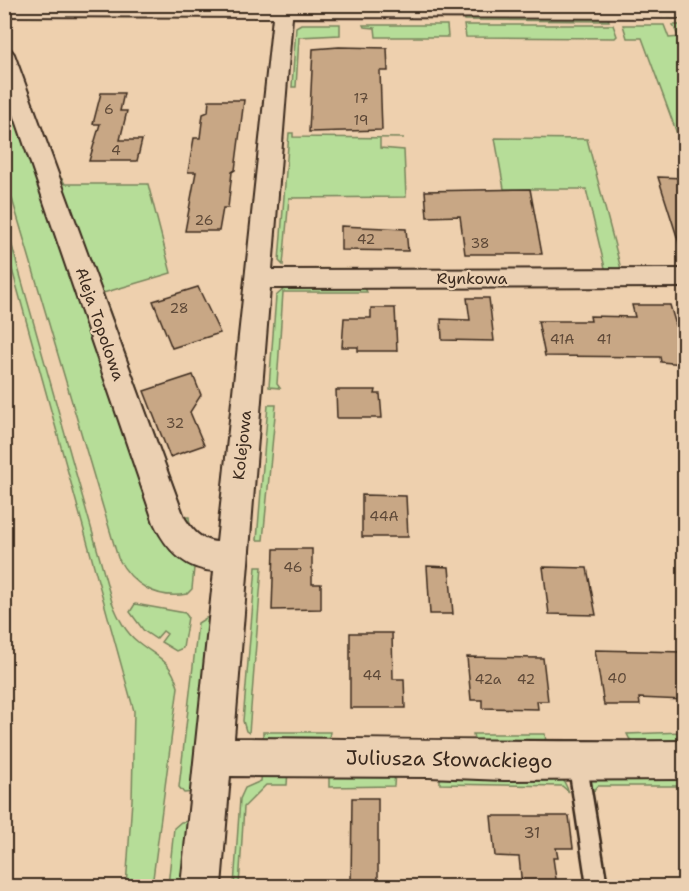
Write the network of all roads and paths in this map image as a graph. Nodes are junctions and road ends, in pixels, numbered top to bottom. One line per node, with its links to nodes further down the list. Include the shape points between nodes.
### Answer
1 (284, 8): 2 (street); 3 (street); 6 (street, Kolejowa)
2 (4, 10)
3 (684, 12)
4 (4, 54): 7 (street, Aleja Topolowa, via 170,523 182,543 194,552)
5 (684, 278): 6 (street, Rynkowa)
6 (259, 279): 7 (street, Kolejowa)
7 (231, 556): 8 (street, Kolejowa)
8 (214, 757): 9 (street, Juliusza Słowackiego); 11 (street, Kolejowa)
9 (577, 760): 10 (street, Juliusza Słowackiego); 12 (lane)
10 (684, 760)
11 (201, 886)
12 (597, 886)

